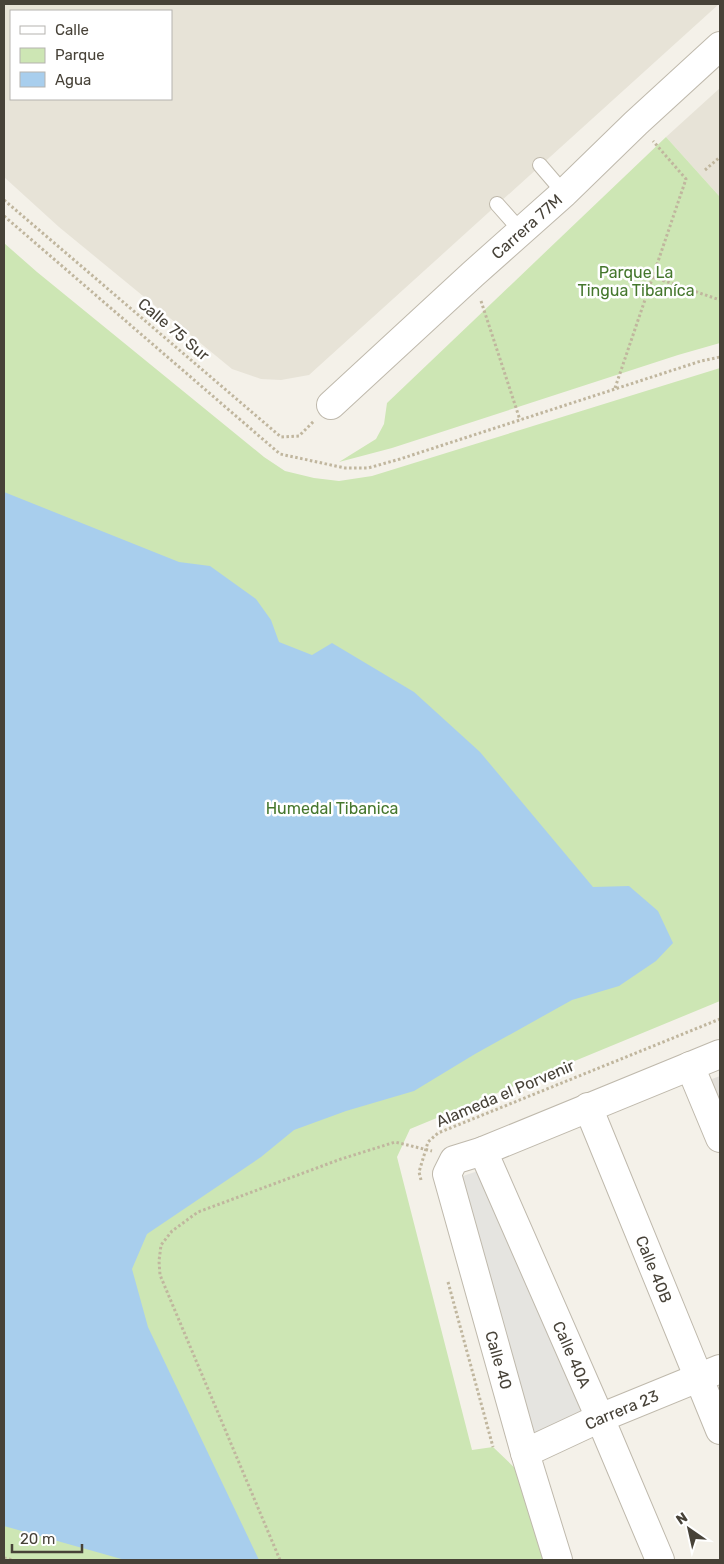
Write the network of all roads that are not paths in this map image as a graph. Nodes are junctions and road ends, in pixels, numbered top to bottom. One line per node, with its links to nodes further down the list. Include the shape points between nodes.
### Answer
1 (720, 46): 3 (street, Carrera 77M)
2 (540, 165): 3 (lane)
3 (564, 193): 5 (street, Carrera 77M)
4 (497, 204): 5 (lane)
5 (521, 232): 6 (street, Carrera 77M)
6 (331, 405)
7 (720, 1054): 8 (street)
8 (690, 1066): 9 (street); 10 (street)
9 (588, 1107): 11 (street); 12 (street, Calle 40B)
10 (720, 1138)
11 (483, 1151): 13 (street, Calle 40A); 15 (street, Calle 40, via 454,1160 447,1174)
12 (710, 1373): 13 (street, Carrera 23); 14 (street, Calle 40B)
13 (600, 1418): 15 (street, Carrera 23); 17 (street, Calle 40A)
14 (720, 1430)
15 (525, 1453): 16 (street, Calle 40)
16 (558, 1560)
17 (660, 1560)

